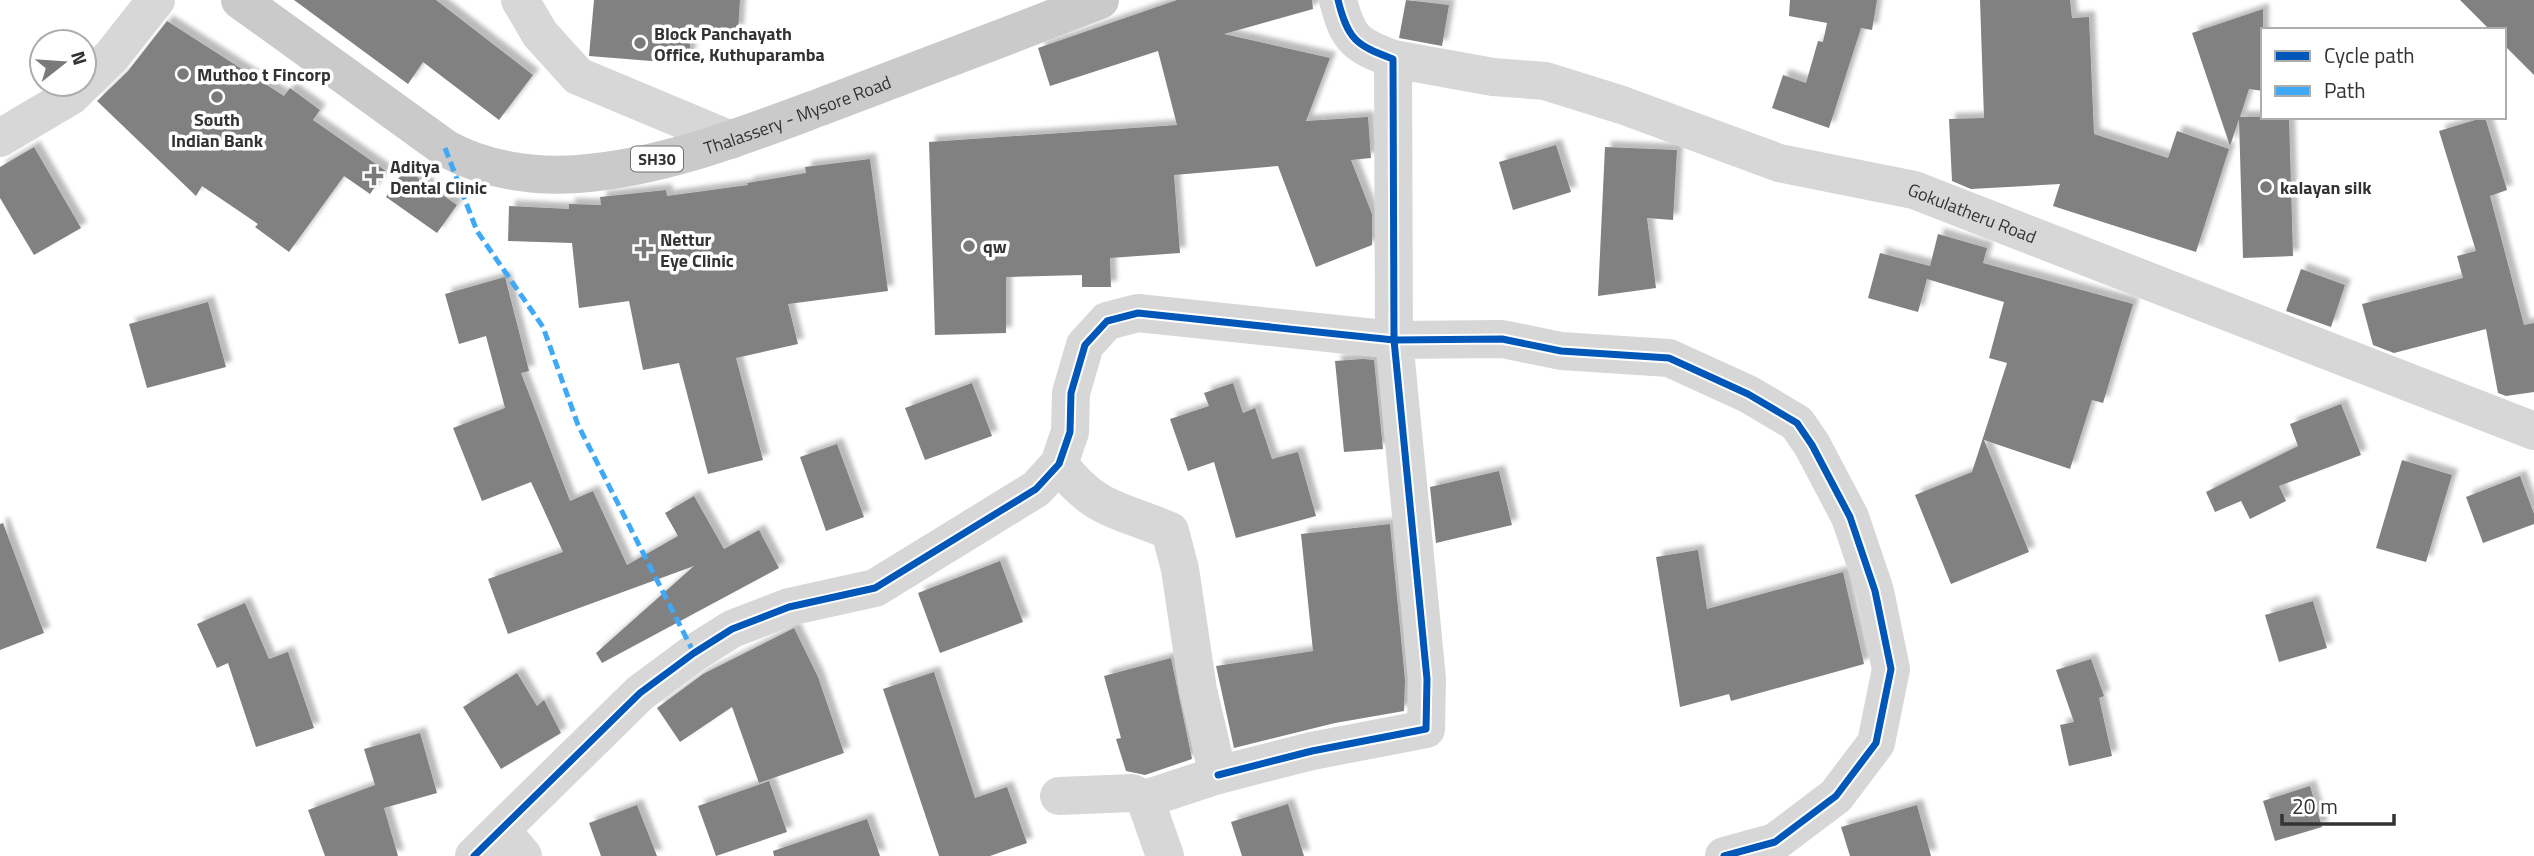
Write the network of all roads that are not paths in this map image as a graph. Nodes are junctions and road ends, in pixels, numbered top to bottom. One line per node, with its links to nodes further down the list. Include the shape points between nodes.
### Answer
1 (156, 0): 7 (street)
2 (240, 0): 10 (main road, Thalassery - Mysore Road / SH30, via 469,162 494,169 576,174 616,170)
3 (520, 0): 10 (street, via 540,34 578,76)
4 (1100, 0): 10 (main road, Thalassery - Mysore Road / SH30)
5 (1338, 0): 6 (street, Gokulatheru Road, via 1343,23 1361,47)
6 (1393, 59): 11 (street); 12 (street, Gokulatheru Road, via 1545,81 1779,163 1914,190)
7 (98, 70)
8 (68, 98): 9 (street)
9 (0, 138)
10 (731, 140)
11 (1394, 340): 13 (street, via 1138,313 1107,321 1085,345 1071,393 1070,432); 14 (street, via 1427,679 1426,729); 20 (street, via 1502,339 1561,351 1669,358 1748,394 1797,423 1812,445 1850,517 1875,591 1891,669 1876,743 1836,796 1775,842)
12 (2534, 431)
13 (1059, 464): 14 (street, via 1077,487 1112,511 1170,531); 17 (street, via 1036,489 875,588 789,607 733,629 694,653 640,693)
14 (1218, 775): 16 (street)
15 (1059, 796): 16 (street, via 1132,793)
16 (1145, 799): 19 (street)
17 (512, 843): 18 (street)
18 (474, 856)
19 (1165, 856)
20 (1724, 856)

